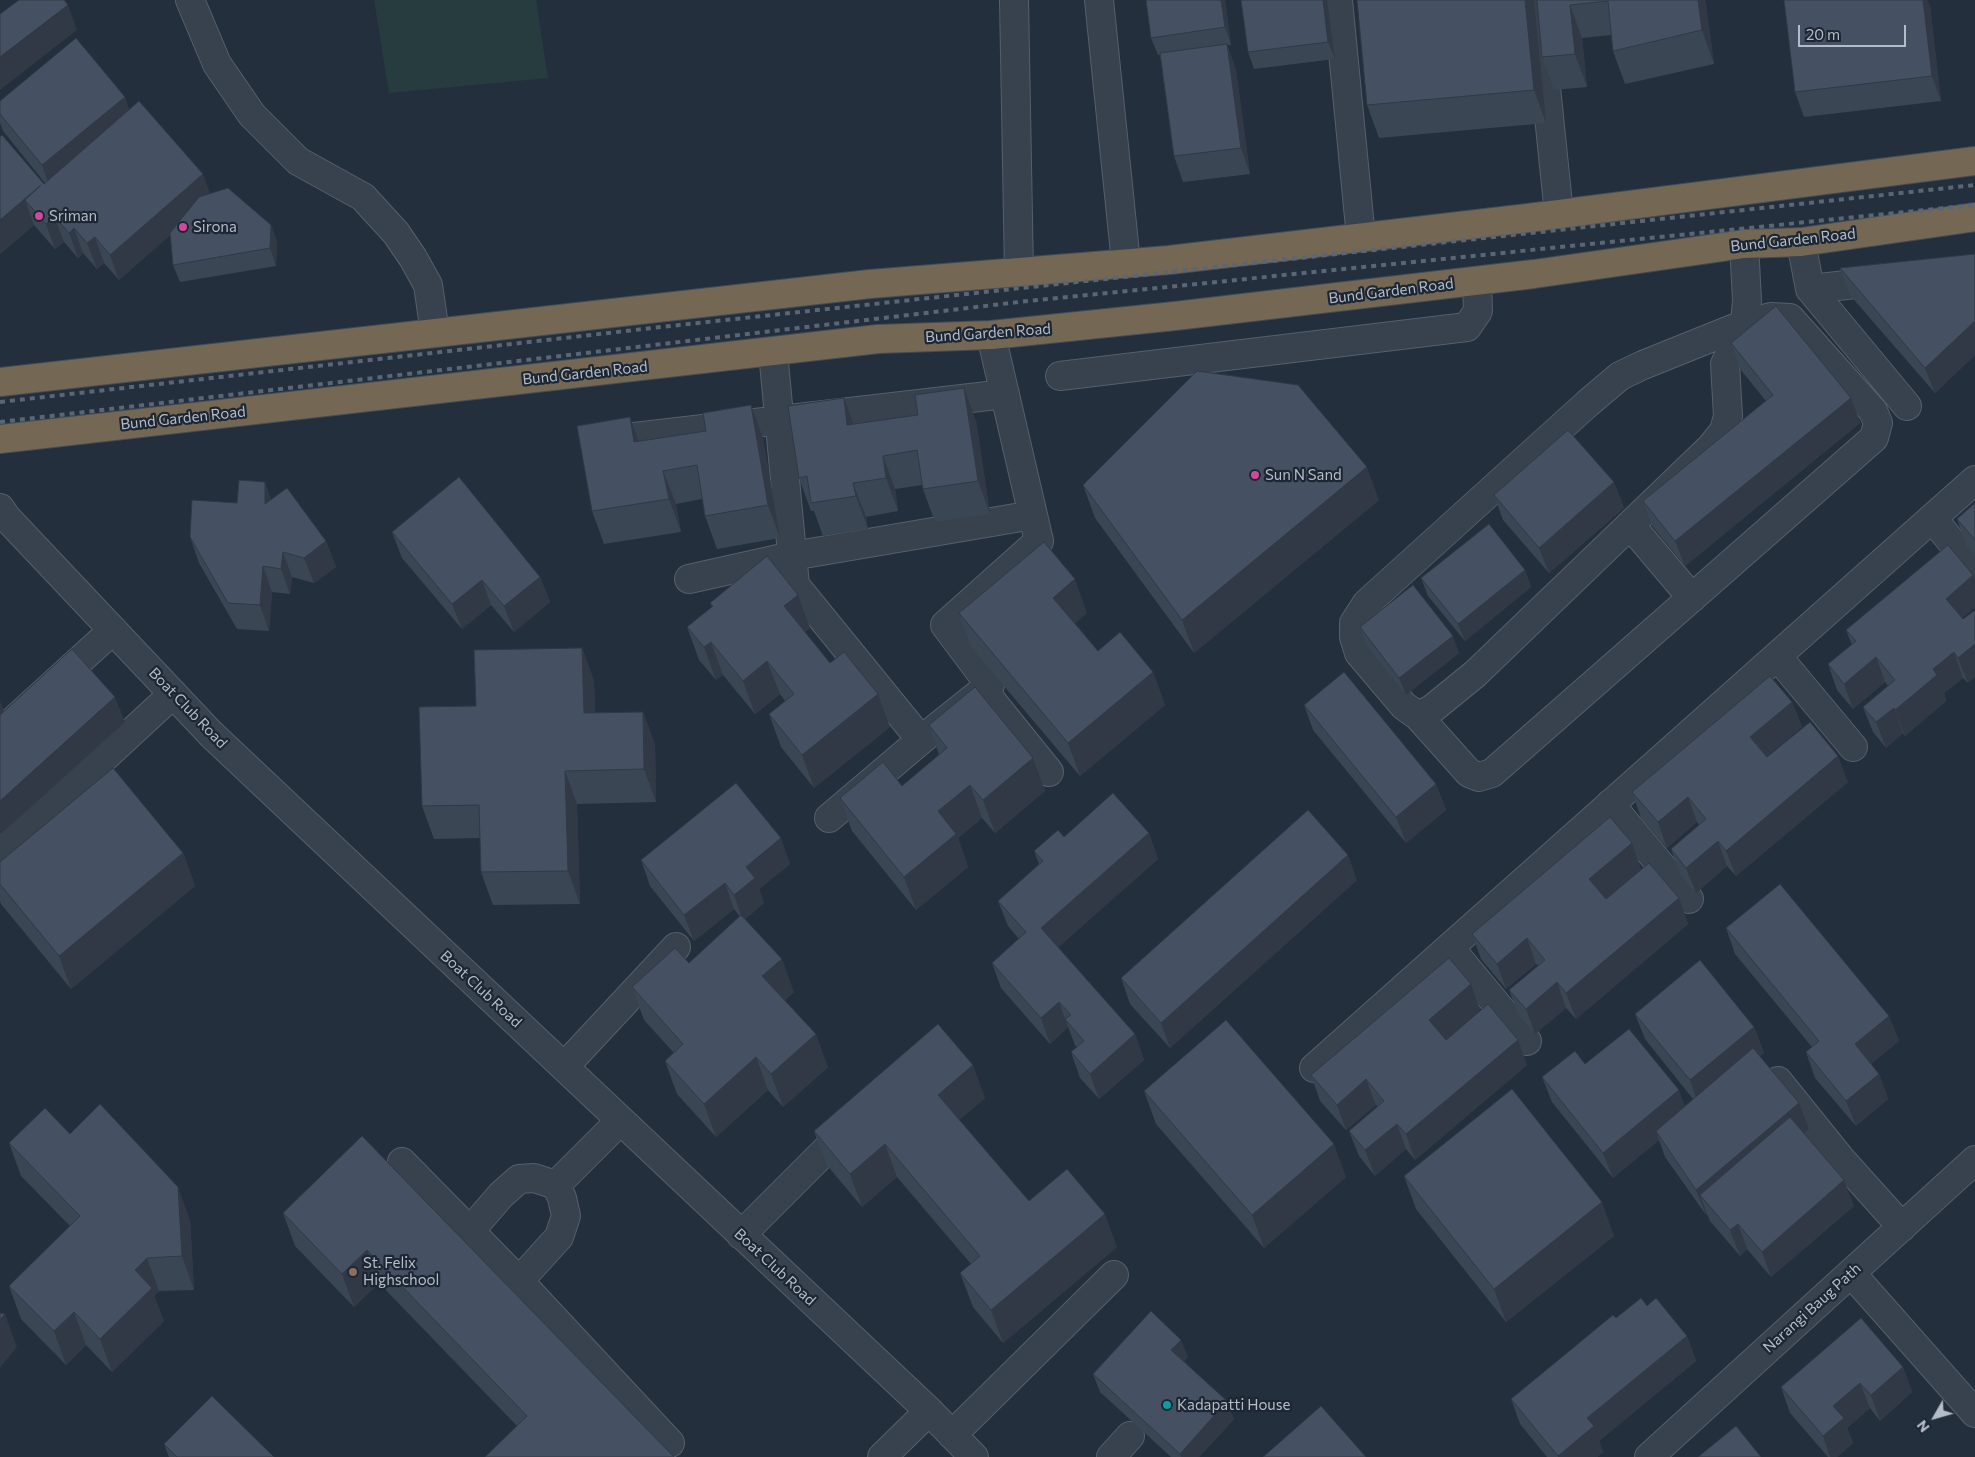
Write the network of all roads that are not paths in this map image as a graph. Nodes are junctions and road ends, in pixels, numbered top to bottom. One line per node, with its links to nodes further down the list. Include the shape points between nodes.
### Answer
1 (190, 0): 18 (street, via 217,64 252,115 298,161 363,197 396,233 428,285)
2 (1014, 0): 13 (street)
3 (1100, 0): 12 (street)
4 (1338, 0): 9 (street)
5 (1537, 0): 7 (street)
6 (1975, 161): 7 (highway)
7 (1559, 214): 9 (highway)
8 (1975, 216): 10 (highway, Bund Garden Road)
9 (1361, 238): 12 (highway)
10 (1801, 242): 11 (highway, Bund Garden Road); 16 (street)
11 (1744, 244): 15 (highway, Bund Garden Road); 17 (street)
12 (1126, 264): 13 (highway)
13 (1019, 272): 18 (highway, via 870,284)
14 (1907, 278): 16 (street)
15 (1477, 281): 19 (highway, Bund Garden Road); 21 (street, via 1478,311 1467,327)
16 (1810, 289): 24 (street)
17 (1745, 324): 32 (street, via 1747,339 1731,352 1725,364 1728,416 1724,431); 36 (street, via 1771,316 1790,318 1873,411 1878,423 1874,438); 41 (street, via 1620,376 1367,603 1354,623 1359,653 1404,706)
18 (435, 333): 22 (highway)
19 (991, 334): 20 (highway, Bund Garden Road, via 878,340); 23 (street)
20 (773, 352): 25 (street); 26 (highway, Bund Garden Road)
21 (1060, 376)
22 (0, 382)
23 (1005, 394): 25 (street); 29 (street)
24 (1907, 406)
25 (779, 420): 27 (street); 33 (street)
26 (0, 439)
27 (594, 442)
28 (1975, 480): 31 (street)
29 (1033, 515): 33 (street); 39 (street, via 1039,541 945,625 990,685)
30 (2, 516): 37 (street, Boat Club Road)
31 (1932, 518): 34 (street); 38 (street)
32 (1630, 526): 36 (street); 41 (street, via 1475,674 1432,710)
33 (792, 556): 35 (street); 43 (street, via 795,585)
34 (1975, 570)
35 (689, 579)
36 (1692, 598): 41 (street, via 1492,772 1479,777 1469,773)
37 (113, 630): 40 (street, Boat Club Road); 42 (street)
38 (1778, 656): 44 (street); 46 (street)
39 (983, 690): 43 (street); 45 (street)
40 (173, 694): 48 (street); 53 (street, Boat Club Road, via 211,734)
41 (1418, 716)
42 (0, 733)
43 (921, 740): 47 (street)
44 (1853, 746)
45 (1048, 772)
46 (1610, 804): 49 (street); 51 (street)
47 (829, 818)
48 (0, 854)
49 (1689, 899)
50 (676, 947): 53 (street)
51 (1450, 948): 52 (street); 54 (street)
52 (1528, 1041)
53 (564, 1067): 57 (street, Boat Club Road)
54 (1314, 1068)
55 (1773, 1075): 61 (street, via 1840,1158)
56 (865, 1111): 63 (street)
57 (620, 1121): 60 (street); 63 (street, Boat Club Road)
58 (1975, 1160): 61 (street, Narangi Baug Path)
59 (402, 1162): 62 (street)
60 (556, 1185): 62 (street, via 534,1178 519,1179); 66 (street, via 566,1216 559,1237)
61 (1902, 1227): 64 (street, Narangi Baug Path)
62 (470, 1231): 66 (street)
63 (741, 1235): 68 (street, Boat Club Road)
64 (1851, 1273): 67 (street); 75 (street, Narangi Baug Path)
65 (1114, 1275): 68 (street)
66 (520, 1281): 70 (street)
67 (1975, 1413)
68 (940, 1422): 71 (street); 72 (street); 73 (street, Boat Club Road)
69 (1130, 1436): 74 (street)
70 (670, 1443)
71 (882, 1457)
72 (904, 1457)
73 (974, 1457)
74 (1111, 1457)
75 (1649, 1457)

